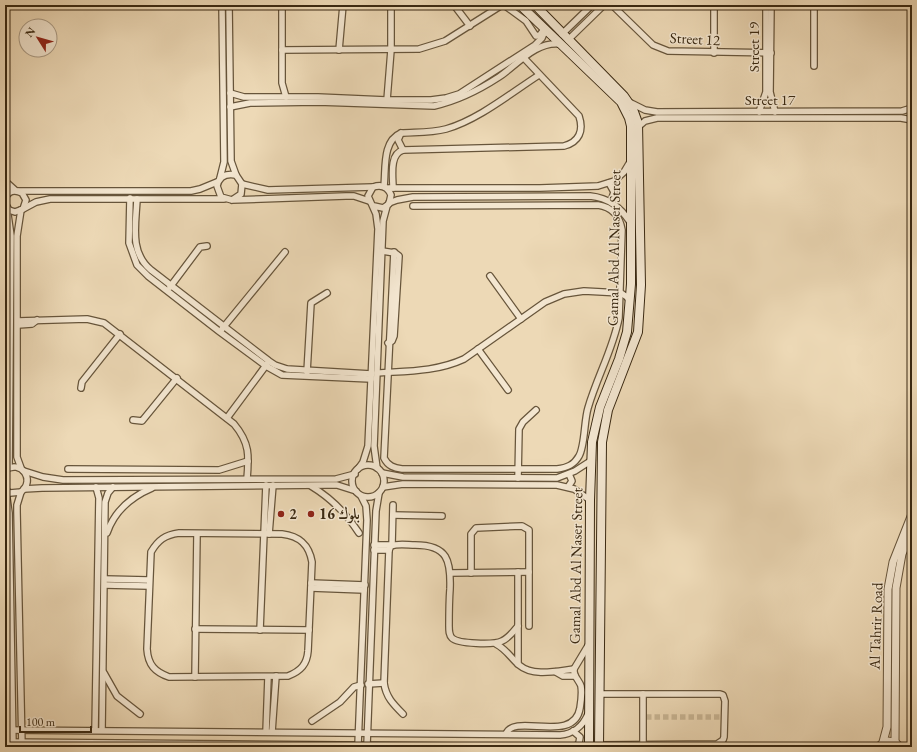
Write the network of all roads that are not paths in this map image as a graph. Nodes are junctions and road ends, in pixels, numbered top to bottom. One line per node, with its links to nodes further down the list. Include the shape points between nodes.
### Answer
1 (222, 5): 53 (street, via 224,162)
2 (230, 5): 32 (street)
3 (282, 5): 22 (street)
4 (343, 5): 23 (street)
5 (391, 5): 24 (street)
6 (454, 5): 17 (street)
7 (503, 5): 17 (street); 18 (street, via 526,21 536,36)
8 (520, 5): 18 (main road, Gamal Abd Al Naser Street)
9 (535, 5): 19 (main road, Gamal Abd Al Naser Street)
10 (592, 5): 19 (street)
11 (604, 5): 19 (street)
12 (612, 5): 25 (street, Street 12, via 646,39 659,48 676,52)
13 (714, 5): 25 (street)
14 (766, 5): 26 (street, Street 19)
15 (771, 5): 26 (street, Street 19)
16 (814, 5): 28 (street)
17 (470, 26): 24 (street, via 445,41 428,47 410,51)
18 (544, 30): 20 (main road, Gamal Abd Al Naser Street); 21 (street)
19 (565, 36): 37 (main road, Gamal Abd Al Naser Street)
20 (560, 44): 21 (street); 48 (main road, Gamal Abd Al Naser Street, via 615,96 626,110 631,126)
21 (536, 47): 27 (street); 29 (street)
22 (282, 50): 23 (street); 31 (street)
23 (340, 50): 24 (street)
24 (391, 50): 36 (street)
25 (714, 53): 26 (street, Street 12)
26 (768, 53): 41 (street, Street 19, via 766,92); 42 (street, Street 19, via 770,92)
27 (524, 58): 29 (street); 30 (street)
28 (814, 66)
29 (497, 74): 36 (street, via 446,98)
30 (539, 76): 46 (street, via 456,126 428,132); 47 (street, via 579,116 581,132 571,144)
31 (282, 83): 33 (street); 34 (street)
32 (230, 93): 35 (street); 38 (street)
33 (274, 96): 34 (street); 35 (street)
34 (286, 96): 36 (street)
35 (250, 100): 36 (street); 38 (street)
36 (392, 101)
37 (629, 102): 40 (street, Street 17); 45 (main road, Gamal Abd Al Naser Street)
38 (230, 107): 51 (street, via 231,161)
39 (912, 108): 42 (street, Street 17, via 902,112)
40 (651, 111): 41 (street, Street 17); 43 (street)
41 (759, 112): 42 (street, Street 17)
42 (775, 112)
43 (655, 118): 44 (street, Street 17); 45 (street, Street 17)
44 (912, 120)
45 (638, 127): 151 (main road, Gamal Abd Al Naser Street, via 640,309 638,332 604,426)
46 (400, 133): 47 (street, via 398,140); 49 (street, via 388,144)
47 (403, 150): 50 (street, via 394,157)
48 (630, 161): 54 (street, via 619,177); 76 (main road, Gamal Abd Al Naser Street)
49 (386, 170): 50 (street); 57 (street)
50 (394, 170): 58 (street)
51 (236, 176): 53 (street, via 227,174); 55 (street)
52 (5, 181): 59 (street)
53 (218, 181): 59 (street, via 191,191); 65 (street, via 217,190)
54 (609, 183): 58 (street, via 598,186 540,188); 68 (street, via 614,192)
55 (242, 184): 56 (street, via 268,190); 66 (street, via 240,194)
56 (373, 187): 57 (street); 67 (street, via 368,196)
57 (385, 187): 58 (street); 70 (street, via 391,195)
58 (393, 188)
59 (16, 191): 63 (street, via 9,193); 75 (street, via 25,196)
60 (560, 196): 61 (street); 68 (street, via 598,197); 71 (street)
61 (442, 197): 70 (street, via 405,197); 74 (street)
62 (130, 198): 64 (street); 75 (street, via 50,199); 77 (street)
63 (5, 199)
64 (137, 199): 65 (street); 78 (street)
65 (224, 199): 66 (street)
66 (232, 200): 67 (street, via 354,196)
67 (369, 201): 72 (street)
68 (611, 202): 76 (street, via 622,210)
69 (6, 205): 75 (street, via 12,211); 83 (street, via 11,226)
70 (388, 205): 72 (street, via 380,208); 80 (street, via 383,221)
71 (560, 205): 74 (street); 89 (street, via 598,205 610,209 616,215 622,230)
72 (374, 206): 100 (street, via 378,229)
73 (414, 206): 74 (street)
74 (442, 206)
75 (22, 209): 93 (street, via 17,236)
76 (630, 222): 85 (main road, Gamal Abd Al Naser Street)
77 (128, 235): 78 (street); 86 (street, via 130,250 137,265)
78 (135, 235): 86 (street, via 136,249 142,262)
79 (207, 246): 86 (street, via 200,247)
80 (382, 251): 99 (street, via 394,252); 100 (street)
81 (285, 252): 94 (street)
82 (490, 276): 92 (street)
83 (11, 277): 84 (street); 90 (street)
84 (5, 283)
85 (631, 284): 89 (street); 91 (main road, Gamal Abd Al Naser Street)
86 (169, 288): 94 (street)
87 (5, 292): 90 (street)
88 (327, 293): 98 (street, via 311,303)
89 (621, 293): 91 (street); 92 (street, via 584,291 564,294 545,302); 113 (street, via 617,331 594,387 577,461 564,468)
90 (11, 300): 109 (street)
91 (630, 302): 107 (main road, Gamal Abd Al Naser Street, via 627,332 595,424)
92 (521, 319): 96 (street)
93 (18, 323): 95 (street, via 32,324 37,320 96,320 104,322); 110 (street, via 17,456)
94 (222, 329): 97 (street)
95 (120, 334): 101 (street); 102 (street, via 82,382)
96 (478, 349): 99 (street, via 464,359 439,368); 103 (street)
97 (267, 363): 98 (street); 105 (street)
98 (307, 373): 100 (street)
99 (387, 374): 100 (street, via 384,377); 113 (street, via 384,458 391,467)
100 (374, 376): 112 (street, via 374,454); 114 (street, via 368,446)
101 (177, 378): 105 (street); 106 (street, via 142,422)
102 (81, 388)
103 (508, 390)
104 (536, 410): 113 (street, via 520,426)
105 (227, 418): 108 (street, via 242,433)
106 (132, 420)
107 (592, 460): 115 (street); 133 (main road, Gamal Abd Al Naser Street)
108 (248, 461): 111 (street, via 219,470); 118 (street)
109 (7, 469): 110 (street)
110 (23, 469): 117 (street, via 43,477 63,480); 129 (street, via 28,480)
111 (68, 469)
112 (379, 470): 114 (street, via 367,466); 116 (street, via 403,477); 127 (street, via 384,480)
113 (518, 470): 116 (street)
114 (356, 472): 118 (street, via 336,479); 130 (street, via 352,482)
115 (569, 474): 116 (street, via 557,478); 126 (street, via 572,481)
116 (518, 478)
117 (210, 479): 118 (street); 122 (street)
118 (247, 479)
119 (266, 485): 120 (street); 122 (street); 142 (street)
120 (273, 485): 121 (street); 142 (street)
121 (310, 485): 130 (street, via 337,485); 140 (street, via 338,506)
122 (209, 486): 125 (street)
123 (96, 487): 124 (street); 129 (street); 184 (street, via 99,498)
124 (113, 487): 125 (street); 143 (street, via 105,502)
125 (155, 487): 143 (street, via 133,498 123,507 109,527)
126 (568, 487): 127 (street, via 403,484); 133 (street)
127 (383, 488): 131 (street)
128 (5, 491): 129 (street, via 16,494); 135 (street)
129 (22, 491): 180 (street, via 16,512)
130 (356, 491): 132 (street)
131 (379, 493): 132 (street, via 369,498); 145 (street)
132 (361, 496): 157 (street, via 367,510)
133 (590, 500): 150 (main road, Gamal Abd Al Naser Street)
134 (393, 505): 137 (street)
135 (7, 511): 156 (street)
136 (912, 514): 201 (street, Al Tahrir Road, via 893,562 888,589 887,727)
137 (393, 515): 138 (street); 144 (street)
138 (442, 516)
139 (912, 530): 207 (street, Al Tahrir Road, via 902,554 896,588)
140 (359, 532)
141 (197, 534): 142 (street); 154 (street, via 170,534 155,544 151,552); 164 (street)
142 (266, 534): 155 (street, via 291,535 306,545 312,562); 165 (street)
143 (105, 539): 153 (street)
144 (391, 547): 145 (street); 148 (street, via 435,547 444,554 449,563); 175 (street)
145 (374, 548): 176 (street)
146 (518, 572): 147 (street); 149 (street); 160 (street)
147 (529, 572): 149 (street, via 529,530 522,526 476,528 471,534); 161 (street)
148 (450, 573): 149 (street); 167 (street, via 449,633 459,642)
149 (471, 573)
150 (590, 574): 151 (main road, via 596,577); 159 (main road, Gamal Abd Al Naser Street)
151 (601, 575): 158 (main road, Gamal Abd Al Naser Street)
152 (5, 578): 156 (street)
153 (105, 582): 154 (street); 170 (street)
154 (148, 583): 173 (street, via 147,658 160,674 169,677)
155 (311, 585): 157 (street); 166 (street)
156 (9, 587): 181 (street)
157 (364, 588): 177 (street)
158 (601, 592): 159 (main road, via 596,590); 178 (main road, Gamal Abd Al Naser Street)
159 (590, 593): 168 (main road, Gamal Abd Al Naser Street)
160 (518, 600): 161 (street); 162 (street)
161 (529, 600): 163 (street)
162 (518, 626): 167 (street, via 508,637); 169 (street)
163 (529, 626)
164 (195, 629): 165 (street); 173 (street)
165 (260, 630): 166 (street)
166 (309, 630): 172 (street, via 308,658 304,667 288,676)
167 (496, 644): 169 (street, via 509,653)
168 (589, 644): 171 (street); 186 (main road, Gamal Abd Al Naser Street)
169 (518, 664): 171 (street, via 528,670)
170 (103, 671): 185 (street); 187 (street, via 117,696)
171 (574, 673): 199 (street, via 581,686 580,708 573,720 554,727 514,726)
172 (276, 676): 174 (street); 196 (street)
173 (195, 677): 174 (street)
174 (268, 677): 196 (street)
175 (384, 683): 176 (street); 188 (street, via 389,699)
176 (368, 684): 183 (street)
177 (361, 685): 182 (street); 189 (street, via 354,687 340,702)
178 (599, 694): 179 (street); 208 (main road, Gamal Abd Al Naser Street)
179 (643, 694): 206 (street); 206 (street, via 720,694 724,697 723,740 717,744)
180 (21, 699): 181 (street); 192 (street)
181 (12, 700): 191 (street)
182 (360, 701): 183 (street); 197 (street)
183 (368, 702): 198 (street)
184 (95, 706): 185 (street); 193 (street)
185 (103, 706): 194 (street)
186 (589, 712): 195 (street, via 583,723); 211 (main road, Gamal Abd Al Naser Street)
187 (140, 714)
188 (403, 714)
189 (312, 721)
190 (5, 730): 191 (street)
191 (13, 730): 192 (street); 202 (street)
192 (22, 730): 193 (street); 203 (street)
193 (95, 730): 194 (street)
194 (102, 730): 196 (street)
195 (572, 731): 199 (street, via 560,735); 210 (street, via 580,737)
196 (269, 732): 197 (street)
197 (359, 732): 198 (street); 204 (street)
198 (367, 732): 199 (street); 205 (street)
199 (506, 734)
200 (5, 742): 202 (street)
201 (883, 742): 207 (street); 212 (street)
202 (13, 744): 203 (street)
203 (22, 745): 204 (street)
204 (358, 745): 205 (street)
205 (367, 745): 209 (street)
206 (643, 745): 208 (street)
207 (897, 745)
208 (599, 746)
209 (572, 747)
210 (575, 747)
211 (589, 747)
212 (877, 747)

